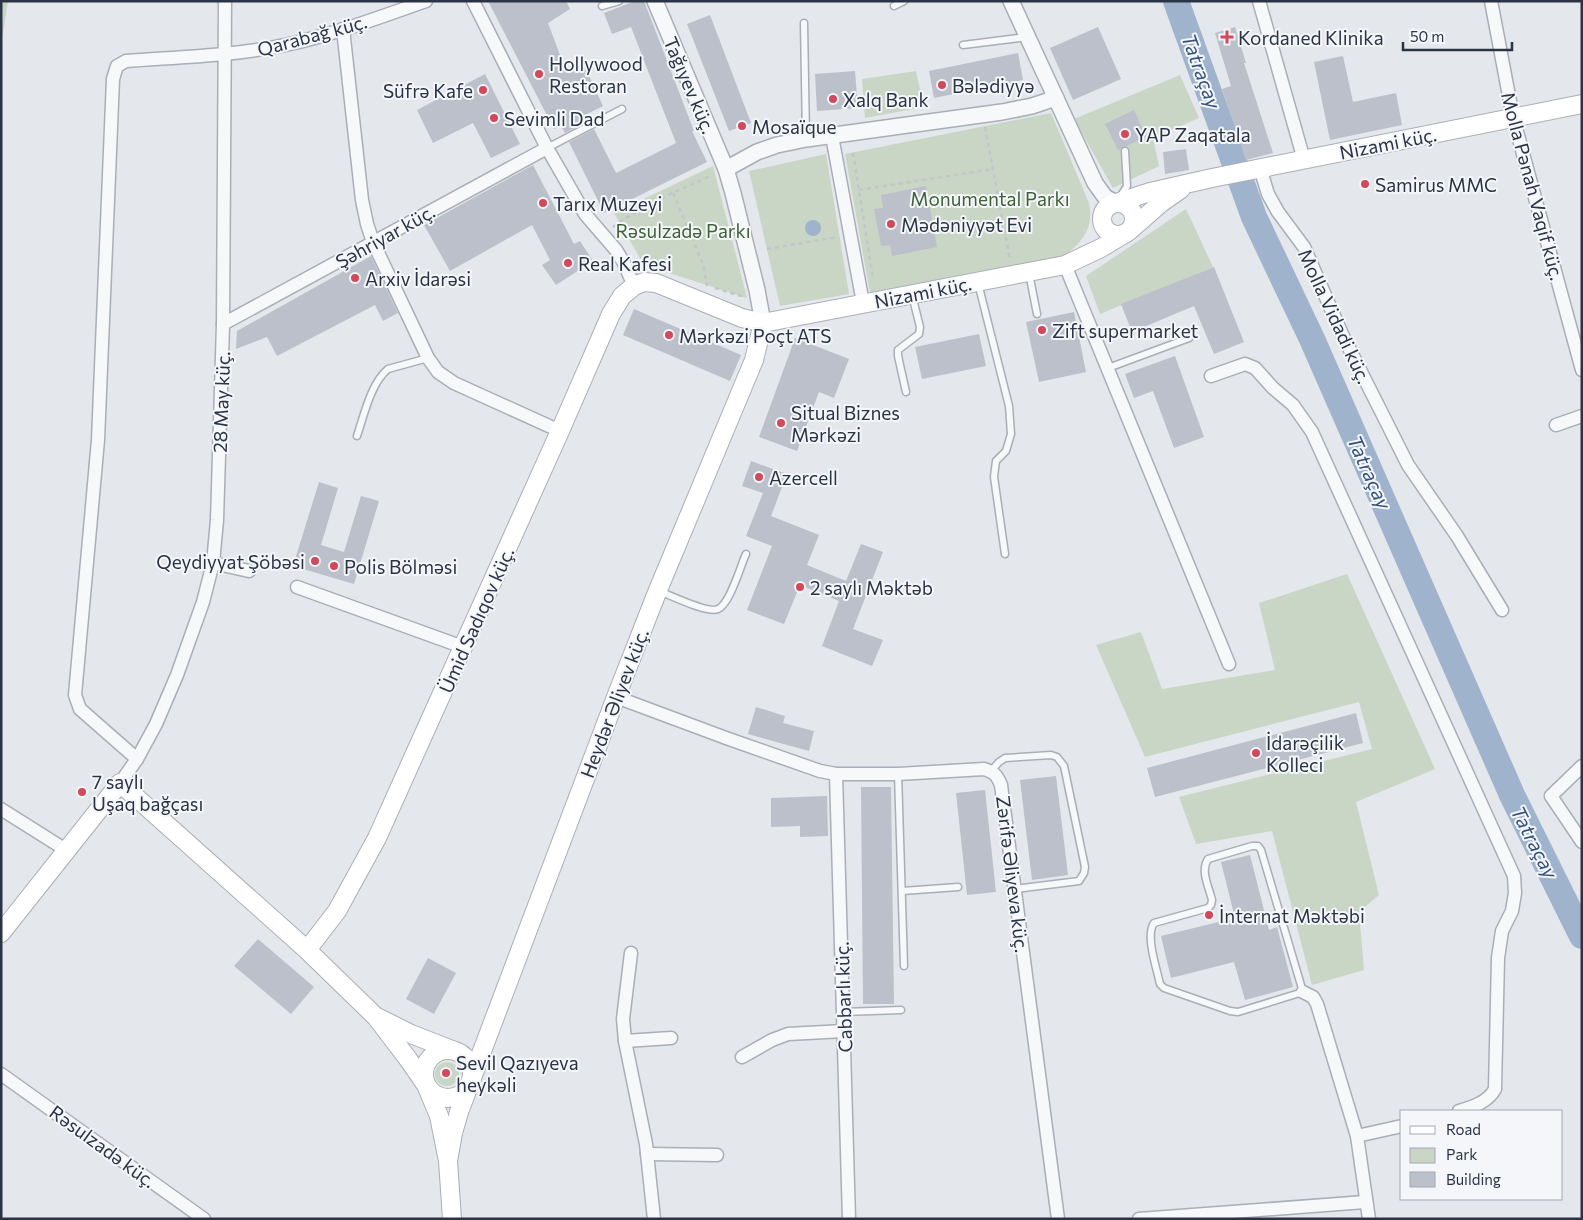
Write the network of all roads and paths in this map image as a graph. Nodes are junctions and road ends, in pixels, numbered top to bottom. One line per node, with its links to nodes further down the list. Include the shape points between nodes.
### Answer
1 (225, 1): 16 (street, 28 May küç.)
2 (426, 1): 13 (street, Qarabağ küç.)
3 (473, 1): 24 (street)
4 (619, 1): 10 (lane)
5 (655, 1): 28 (street, Tağıyev küç.)
6 (904, 1): 11 (lane)
7 (1010, 1): 14 (street)
8 (1259, 1): 27 (street)
9 (1490, 1): 20 (street, Molla Pənah Vaqif küç.)
10 (602, 6)
11 (894, 6)
12 (804, 23): 23 (lane)
13 (343, 29): 16 (street, Qarabağ küç., via 286,45); 39 (street, via 362,200)
14 (1027, 36): 15 (lane); 17 (street)
15 (963, 45)
16 (225, 54): 53 (street, 28 May küç.); 74 (street, Qarabağ küç., via 126,61 117,66 113,79 98,440 75,695 80,709)
17 (1056, 98): 22 (street, via 1002,112); 34 (street, via 1099,190)
18 (1582, 104): 20 (main road, Nizami küç.)
19 (622, 109): 24 (lane)
20 (1513, 118): 27 (main road, Nizami küç.); 57 (street, Molla Pənah Vaqif küç.)
21 (985, 127): 30 (path)
22 (832, 136): 23 (street); 50 (street)
23 (806, 140): 28 (street, via 757,152)
24 (547, 148): 37 (street, via 585,214); 39 (street, Şəhriyar küç.)
25 (1125, 151): 34 (lane, via 1127,186)
26 (853, 153): 32 (path)
27 (1304, 160): 29 (main road, Nizami küç.)
28 (726, 168): 33 (path); 52 (street, Tağıyev küç.)
29 (1260, 168): 31 (main road, Nizami küç.); 70 (street, Molla Vidadi küç., via 1268,194 1304,247 1342,334 1408,465)
30 (993, 169): 32 (path); 43 (path)
31 (1195, 182): 34 (main road, Nizami küç.); 36 (main road, Nizami küç., via 1161,203)
32 (859, 190): 46 (path)
33 (673, 193): 37 (path); 49 (path, via 704,267 706,286)
34 (1116, 203): 35 (main road, via 1107,207); 36 (main road, via 1128,207 1133,214 1133,223)
35 (1102, 219): 36 (main road, via 1104,228 1112,234); 41 (main road)
36 (1127, 232): 41 (main road, Nizami küç.)
37 (602, 235): 47 (street, via 616,250)
38 (839, 237): 40 (path)
39 (373, 242): 53 (street, Şəhriyar küç.); 55 (street)
40 (767, 249)
41 (1082, 258): 42 (main road, Nizami küç.)
42 (1065, 265): 44 (main road, Nizami küç.); 56 (street)
43 (1011, 266)
44 (1028, 272): 45 (main road, Nizami küç.); 51 (lane)
45 (978, 281): 48 (main road, Nizami küç.); 65 (lane, via 1009,406 1011,434 1006,451 996,462 994,477)
46 (874, 282)
47 (634, 286): 52 (main road, via 644,282 656,283 742,318); 62 (main road, Ümid Sadıqov küç., via 622,296 611,314)
48 (912, 294): 50 (main road, Nizami küç.); 59 (lane, via 919,334 898,350)
49 (740, 296)
50 (863, 303): 52 (main road, Nizami küç.)
51 (1037, 314)
52 (764, 323): 69 (main road, Heydər Əliyev küç., via 754,360)
53 (223, 324): 66 (street, 28 May küç.)
54 (1189, 338): 56 (lane)
55 (428, 358): 62 (street, via 438,372 454,383); 63 (lane, via 383,373)
56 (1108, 368): 72 (street)
57 (1582, 370)
58 (1211, 376): 102 (street, via 1245,364 1255,368 1293,405 1312,432 1514,876 1516,893 1502,931 1498,958 1495,1089 1490,1098)
59 (906, 392)
60 (1582, 416): 61 (street)
61 (1556, 425)
62 (560, 431): 71 (main road, Ümid Sadıqov küç.)
63 (357, 436)
64 (746, 554): 69 (lane, via 725,604 717,610 708,610)
65 (1005, 554)
66 (213, 563): 67 (street); 74 (street, 28 May küç., via 177,675)
67 (249, 571)
68 (297, 587): 71 (street)
69 (658, 590): 73 (main road, Heydər Əliyev küç.)
70 (1502, 610)
71 (463, 648): 87 (main road, Ümid Sadıqov küç., via 377,838 336,911)
72 (1229, 664)
73 (616, 697): 77 (street, Zərifə Əliyeva küç., via 734,741); 101 (main road, Heydər Əliyev küç.)
74 (137, 760): 79 (street, 28 May küç.)
75 (1582, 766): 81 (street, via 1551,796)
76 (991, 771): 78 (street, Zərifə Əliyeva küç.); 84 (street, Zərifə Əliyeva küç., via 998,776 1001,785); 84 (lane, via 1005,758 1057,757 1064,766 1085,867 1078,881)
77 (836, 774): 78 (street, Zərifə Əliyeva küç.); 92 (street, Cabbarlı küç.)
78 (898, 774): 85 (lane)
79 (120, 783): 82 (main road); 87 (main road)
80 (1, 810): 82 (street)
81 (1582, 842)
82 (66, 850): 86 (main road)
83 (958, 887): 85 (lane)
84 (1015, 889): 113 (street, Zərifə Əliyeva küç.)
85 (902, 891): 89 (lane)
86 (1, 933)
87 (307, 950): 93 (main road)
88 (631, 953): 96 (street, via 623,1019)
89 (904, 966)
90 (1302, 992): 90 (lane, via 1258,846 1208,859 1204,865 1212,900 1208,908 1154,923 1150,928 1160,984 1172,992 1238,1012); 104 (street, via 1313,997 1317,1004)
91 (901, 1010): 92 (lane)
92 (844, 1012): 94 (street, Cabbarlı küç.)
93 (376, 1016): 97 (main road, via 411,1034); 100 (main road)
94 (844, 1031): 98 (street, via 788,1034); 112 (street, Cabbarlı küç.)
95 (671, 1038): 96 (street)
96 (625, 1041): 105 (street)
97 (455, 1050): 100 (main road, via 441,1051 430,1059 424,1071); 101 (main road, via 470,1063 472,1077)
98 (742, 1056)
99 (1, 1074): 109 (street, Rəsulzadə küç.)
100 (426, 1085): 101 (main road, via 436,1095 449,1099 462,1094); 107 (main road, via 439,1116)
101 (469, 1086): 107 (main road, Heydər Əliyev küç.)
102 (1463, 1110)
103 (1400, 1126): 104 (street)
104 (1357, 1136): 108 (street)
105 (648, 1154): 106 (street); 111 (street)
106 (717, 1155)
107 (448, 1161): 110 (main road)
108 (1365, 1202): 114 (street); 115 (street)
109 (204, 1219)
110 (452, 1219)
111 (654, 1219)
112 (850, 1219)
113 (1058, 1219)
114 (1139, 1219)
115 (1368, 1219)

